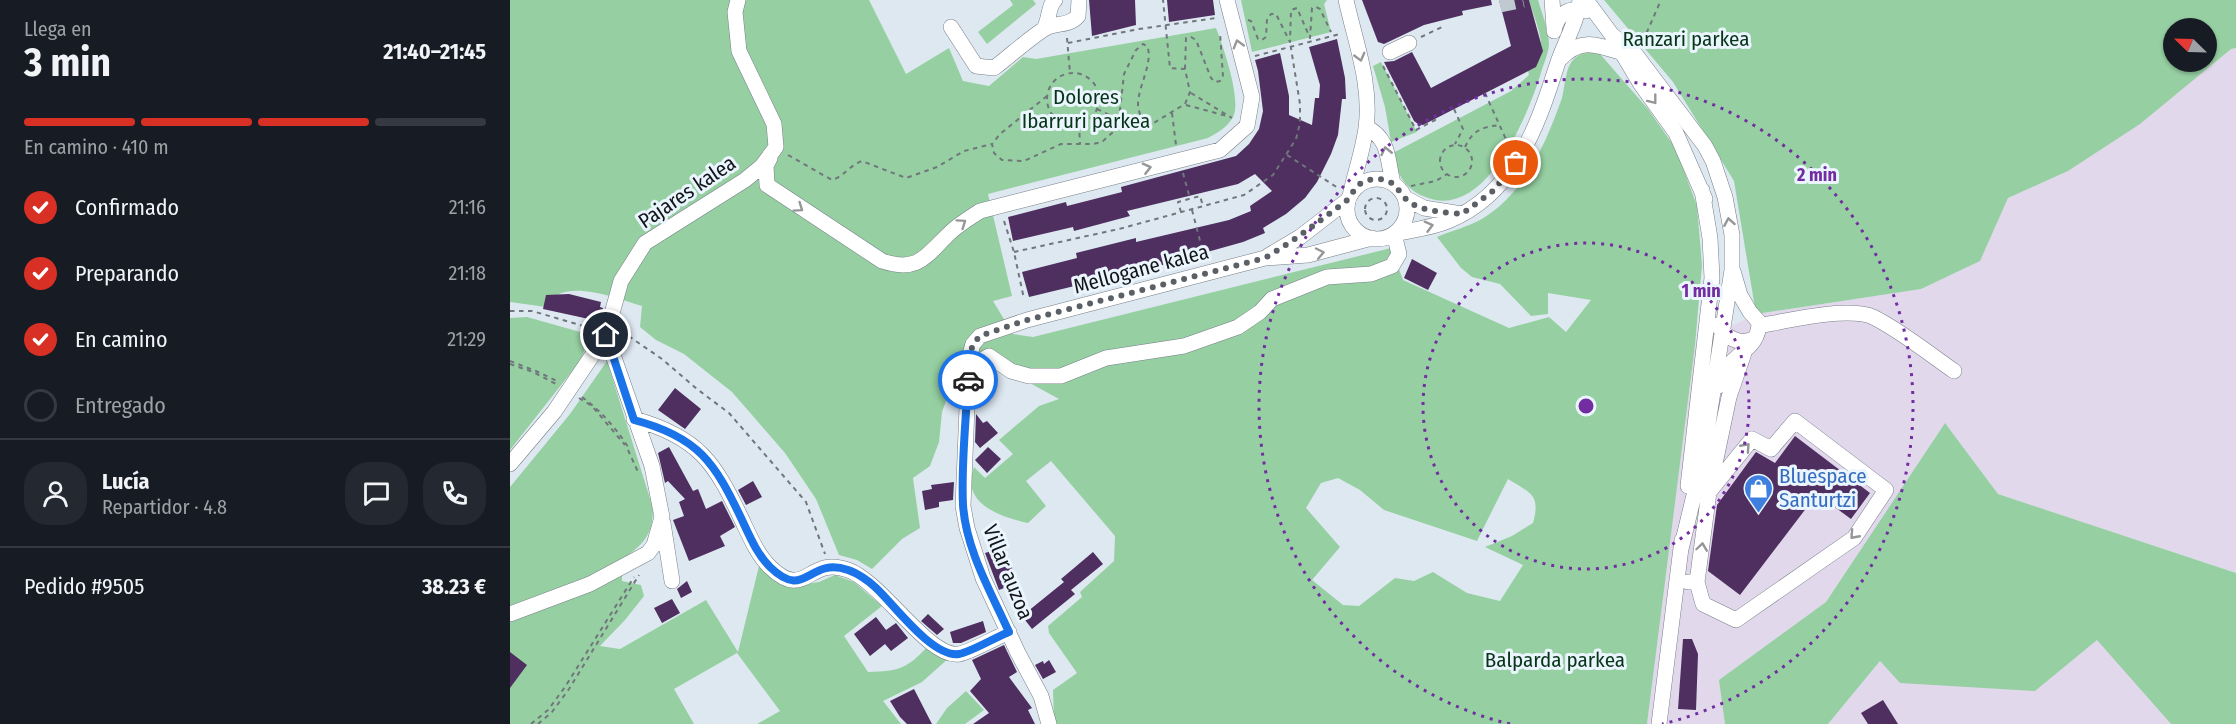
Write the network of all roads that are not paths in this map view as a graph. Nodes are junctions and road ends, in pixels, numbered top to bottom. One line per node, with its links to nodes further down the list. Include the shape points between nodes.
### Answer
1 (738, 0): 15 (street, via 735,12 739,51 774,124)
2 (1055, 0): 9 (street)
3 (1079, 0): 9 (street, via 1078,16 1072,22)
4 (1227, 0): 17 (street, one-way to 4, via 882,261 898,266 916,264 954,228 980,211 1220,150 1247,126 1252,97)
5 (1346, 0): 14 (street, one-way to 14, via 1365,76)
6 (1552, 0): 10 (street)
7 (1582, 3): 10 (street, via 1564,12); 11 (street, via 1584,10); 13 (street)
8 (951, 27): 9 (street, via 976,66 994,68)
9 (1044, 29)
10 (1554, 31): 13 (street)
11 (1612, 35): 12 (street); 25 (street, one-way to 11, via 1727,206 1713,161 1633,51)
12 (1620, 52): 13 (street, via 1588,44 1576,46); 19 (street, one-way to 19, via 1676,133)
13 (1558, 61): 21 (street, via 1534,132 1516,163 1493,191)
14 (1366, 127): 18 (street, one-way to 14, via 1383,141); 20 (street)
15 (776, 147): 16 (street, Pajares kalea); 17 (street, via 766,166)
16 (745, 180): 17 (street); 30 (street, Pajares kalea, via 645,243 621,281)
17 (767, 186)
18 (1400, 190): 20 (street, Mellogane kalea, via 1384,179 1374,179 1356,187); 21 (street, via 1424,208); 22 (street, via 1407,208 1406,218)
19 (1702, 190): 28 (street, via 1716,224 1719,269 1714,322); 35 (street, via 1712,278)
20 (1349, 198): 23 (street, via 1347,214 1351,223); 24 (street, Mellogane kalea, via 1300,237)
21 (1462, 214): 22 (street, one-way to 21)
22 (1394, 234): 23 (street, Mellogane kalea); 33 (street, via 1399,254 1392,266 1371,274 1327,277 1272,299 1238,327 1215,336 1184,346 1106,358 1061,376 1029,376 1011,371 989,356 982,360)
23 (1372, 238): 24 (street, Mellogane kalea, one-way to 23, via 1308,255)
24 (1265, 258): 27 (street, Mellogane kalea)
25 (1732, 264): 26 (street, via 1740,294); 28 (street)
26 (1750, 312): 28 (street, via 1740,313); 29 (street, via 1756,316)
27 (1027, 320): 33 (street, Villar auzoa, via 980,336 969,358)
28 (1721, 327): 29 (street, via 1737,341 1748,342); 34 (street); 35 (street, via 1711,341 1703,404)
29 (1757, 332): 31 (street); 32 (street, via 1852,313 1872,317)
30 (606, 335): 36 (street); 37 (street, Pajares kalea, via 554,412)
31 (1744, 353): 34 (street, via 1730,364); 38 (street, via 1729,397)
32 (1954, 371)
33 (968, 385): 45 (street, Villar auzoa, via 963,506 983,578)
34 (1712, 398): 40 (street, via 1702,462)
35 (1695, 418): 40 (street)
36 (634, 420): 39 (street, via 652,466); 45 (street, via 672,432 715,467 754,546 768,566 783,578 798,581 821,568 848,570 874,585 920,634 948,652 958,654)
37 (510, 464)
38 (1709, 492): 43 (street, one-way to 38); 43 (street, one-way to 43, via 1752,439 1771,449 1795,421 1886,490 1854,538 1736,620 1703,604)
39 (662, 517): 41 (street); 44 (street, via 648,553 590,584)
40 (1681, 549): 42 (street)
41 (672, 580)
42 (1676, 582): 43 (street); 47 (street)
43 (1697, 582)
44 (510, 614)
45 (1009, 632): 46 (street, Villar auzoa, via 1041,696)
46 (1049, 724)
47 (1659, 724)

